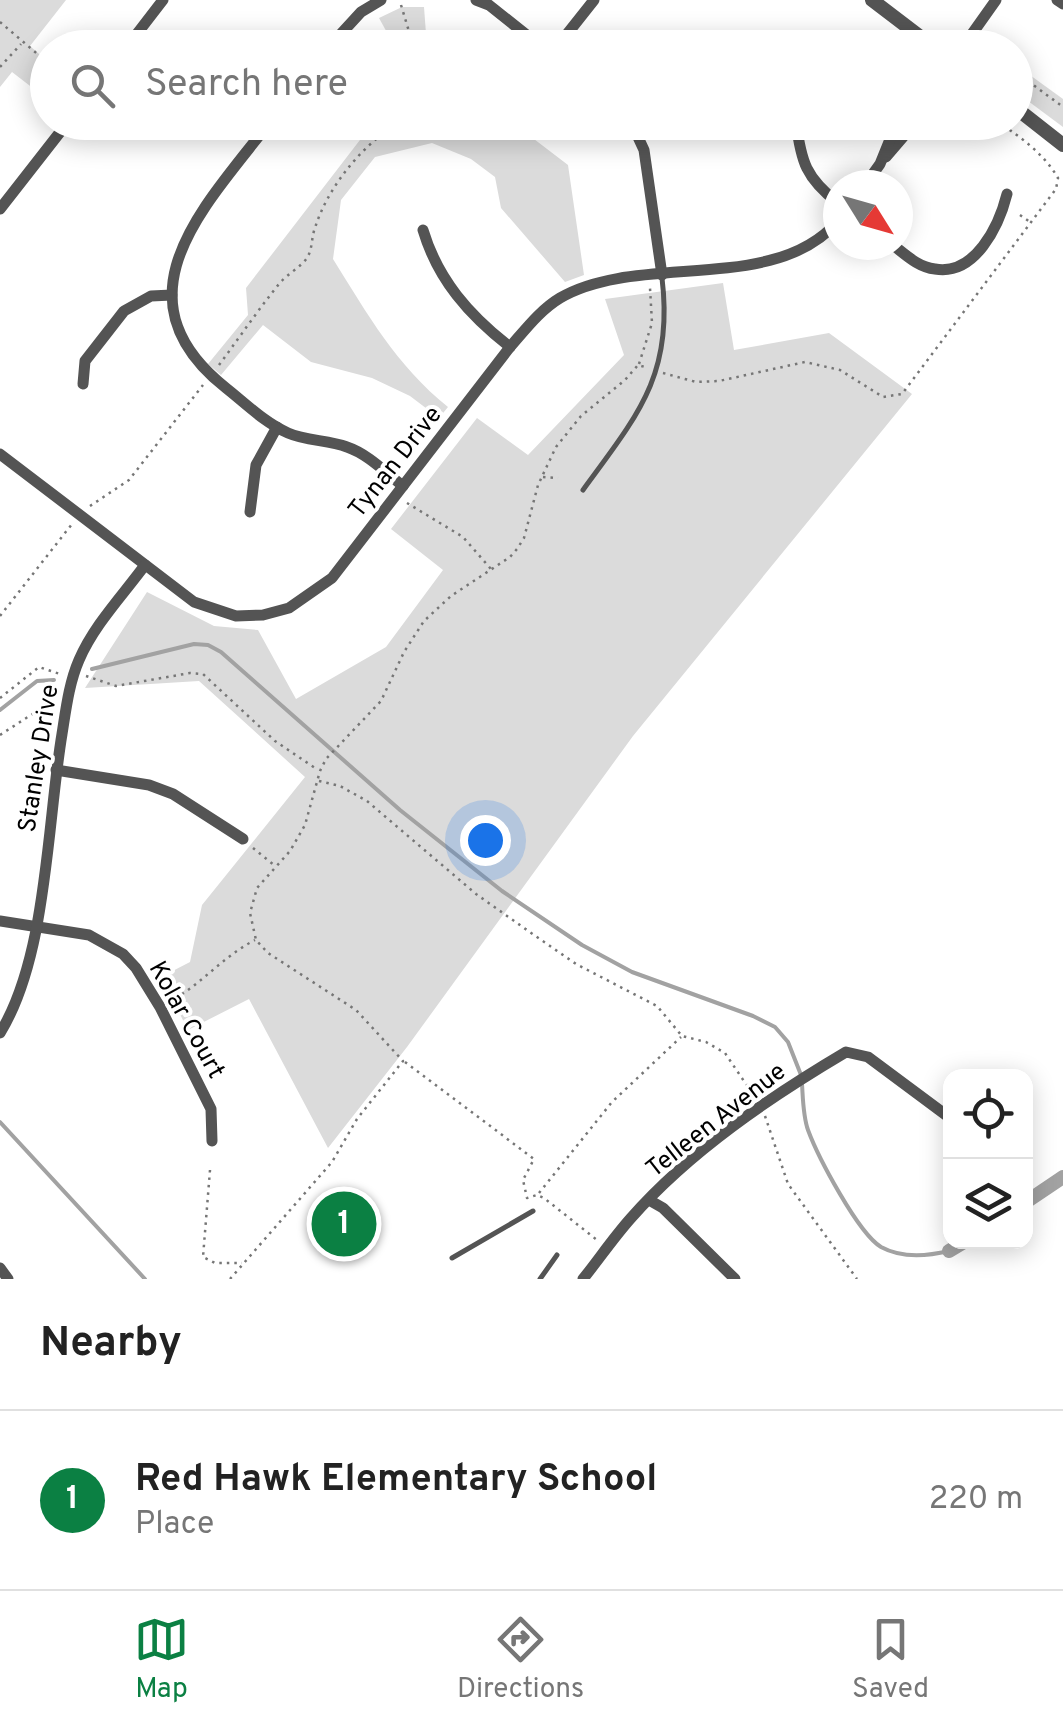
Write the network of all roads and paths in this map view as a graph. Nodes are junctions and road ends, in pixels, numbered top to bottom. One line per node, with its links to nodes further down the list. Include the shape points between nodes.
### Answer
1 (163, 0): 9 (street)
2 (381, 0): 10 (street)
3 (476, 0): 12 (street)
4 (594, 0): 13 (street)
5 (872, 0): 14 (street)
6 (996, 0): 15 (street)
7 (401, 5): 11 (path)
8 (0, 22): 16 (path)
9 (140, 30)
10 (341, 30)
11 (409, 30)
12 (521, 30)
13 (570, 30)
14 (911, 30)
15 (975, 30)
16 (22, 42): 17 (path); 18 (path)
17 (30, 48)
18 (0, 67)
19 (1033, 85): 20 (path)
20 (1063, 107)
21 (1033, 121): 30 (street)
22 (54, 140): 35 (street)
23 (256, 140): 43 (street, via 195,219 178,254)
24 (374, 140): 46 (path, via 332,192 305,261)
25 (639, 140): 41 (street)
26 (800, 140): 33 (street, via 806,170)
27 (890, 140): 31 (street)
28 (901, 140): 31 (street)
29 (1025, 140): 37 (path, via 1058,178)
30 (1063, 144)
31 (880, 164): 32 (street)
32 (876, 170)
33 (823, 191)
34 (1007, 194): 40 (street, via 1000,222 972,258 951,270)
35 (0, 209)
36 (1020, 215): 37 (path)
37 (1031, 223): 47 (path, via 902,394 883,396 840,370 805,362 719,381)
38 (423, 230): 44 (street, via 453,294)
39 (823, 235): 41 (street, Tynan Drive, via 780,259)
40 (912, 260)
41 (662, 274): 44 (street, Tynan Drive, via 560,298); 47 (lane, via 666,312)
42 (650, 288): 45 (path, via 652,322)
43 (172, 296): 48 (street, via 151,296 124,311 85,361); 50 (street, via 195,360)
44 (510, 347): 54 (street, Tynan Drive)
45 (638, 365): 47 (path); 52 (path, via 568,430)
46 (218, 366)
47 (658, 371): 55 (lane, via 639,413)
48 (83, 384)
49 (203, 385): 57 (path, via 129,480)
50 (277, 427): 54 (street, via 349,447); 58 (street, via 256,465)
51 (3, 462): 60 (street, Tynan Drive)
52 (541, 477): 53 (path); 61 (path, via 524,538)
53 (558, 478)
54 (403, 486): 60 (street, Tynan Drive, via 332,578 290,608 236,616 211,610)
55 (583, 490)
56 (407, 503): 61 (path, via 464,536)
57 (89, 507)
58 (250, 512)
59 (72, 524): 62 (path)
60 (145, 566): 68 (street, Stanley Drive, via 80,658)
61 (492, 570): 69 (path, via 424,621 381,701)
62 (0, 616)
63 (61, 674): 65 (path, via 39,668)
64 (86, 676): 69 (path, via 116,686 203,674 275,740)
65 (0, 698)
66 (55, 699): 67 (path)
67 (0, 734)
68 (56, 770): 71 (street, via 173,794); 75 (street, Stanley Drive)
69 (320, 770): 70 (path)
70 (318, 781): 73 (path, via 305,825); 79 (path, via 367,801 476,894 576,964 658,1006)
71 (242, 840)
72 (258, 853): 73 (path)
73 (275, 866): 76 (path, via 257,888 250,913)
74 (0, 921): 75 (street, Kolar Court)
75 (36, 926): 78 (street, Stanley Drive, via 24,985); 83 (street, Kolar Court, via 89,935 136,968 211,1109)
76 (256, 940): 77 (path); 80 (path, via 356,1010)
77 (171, 1002)
78 (0, 1033)
79 (682, 1036): 81 (path, via 726,1053); 85 (path, via 612,1102)
80 (403, 1062): 85 (path, via 534,1160 524,1192 527,1198); 91 (path, via 332,1162)
81 (762, 1108): 82 (street, Telleen Avenue, via 846,1052 868,1057); 86 (street, Telleen Avenue); 98 (path, via 788,1184)
82 (943, 1113)
83 (212, 1141)
84 (210, 1170): 91 (path, via 203,1257)
85 (537, 1195): 88 (path)
86 (649, 1200): 96 (street, Telleen Avenue); 97 (street)
87 (533, 1211): 90 (lane)
88 (598, 1240)
89 (557, 1255): 95 (lane)
90 (452, 1258)
91 (243, 1263): 94 (path)
92 (0, 1268): 93 (street)
93 (8, 1279)
94 (230, 1279)
95 (540, 1279)
96 (584, 1279)
97 (735, 1279)
98 (857, 1279)

